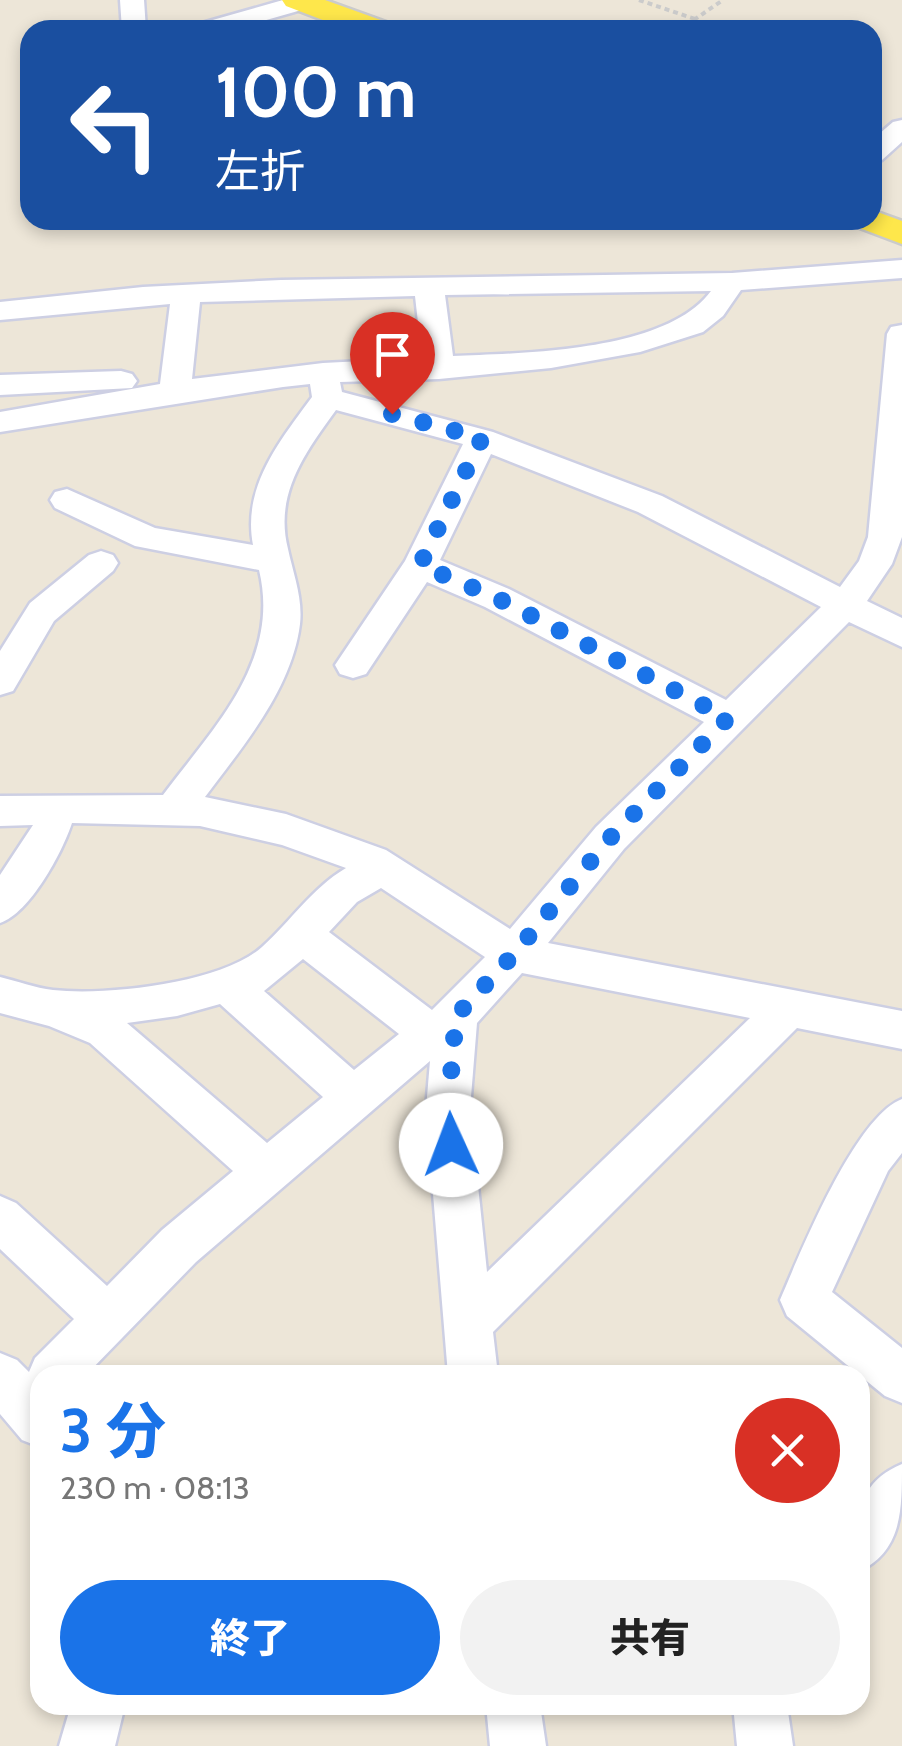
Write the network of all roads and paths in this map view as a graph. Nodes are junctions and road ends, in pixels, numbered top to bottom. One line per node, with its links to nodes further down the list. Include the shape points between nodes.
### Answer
1 (639, 0): 4 (path)
2 (724, 0): 4 (path)
3 (300, 1): 5 (street); 6 (main road)
4 (695, 19)
5 (237, 20)
6 (351, 20)
7 (902, 128): 8 (street)
8 (882, 145)
9 (902, 269): 10 (street)
10 (732, 282): 11 (street); 15 (street, via 712,313 687,328 563,357)
11 (430, 287): 12 (street); 15 (street)
12 (186, 294): 13 (street); 18 (street)
13 (0, 310)
14 (902, 334): 22 (street)
15 (439, 369): 17 (street)
16 (0, 385): 18 (street, via 115,381)
17 (325, 385): 18 (street); 20 (street); 23 (street, via 270,497 267,528)
18 (176, 389): 19 (street)
19 (0, 422)
20 (482, 438): 25 (street); 26 (street, via 650,504)
21 (66, 500): 23 (street, via 147,538)
22 (894, 508): 26 (street, via 876,564)
23 (276, 561): 32 (street, via 282,627 268,667 252,701)
24 (101, 563): 29 (street, via 42,612)
25 (420, 565): 28 (street); 30 (street)
26 (847, 603): 27 (street); 30 (street)
27 (902, 634)
28 (353, 665)
29 (0, 681)
30 (728, 718): 37 (street, via 610,838)
31 (58, 808): 32 (street); 33 (street); 35 (street, via 45,844)
32 (174, 810): 34 (street, via 286,830)
33 (0, 811)
34 (382, 867): 36 (street, via 343,890); 37 (street)
35 (0, 906)
36 (298, 932): 38 (street, via 276,960); 42 (street)
37 (514, 954): 40 (street); 42 (street)
38 (228, 985): 41 (street, via 92,1010); 44 (street)
39 (0, 995): 41 (street)
40 (791, 1006): 43 (street); 49 (street)
41 (51, 1008): 46 (street, via 106,1030)
42 (444, 1026): 44 (street); 49 (street)
43 (902, 1030)
44 (354, 1097): 46 (street)
45 (902, 1119): 52 (street, via 872,1156 804,1300)
46 (266, 1171): 48 (street)
47 (0, 1218): 48 (street)
48 (106, 1317): 50 (street)
49 (467, 1324): 51 (street)
50 (59, 1365)
51 (473, 1365)
52 (902, 1379)
53 (902, 1490): 54 (street)
54 (870, 1532)
55 (95, 1715): 57 (street)
56 (514, 1715): 58 (street)
57 (87, 1746)
58 (518, 1746)

